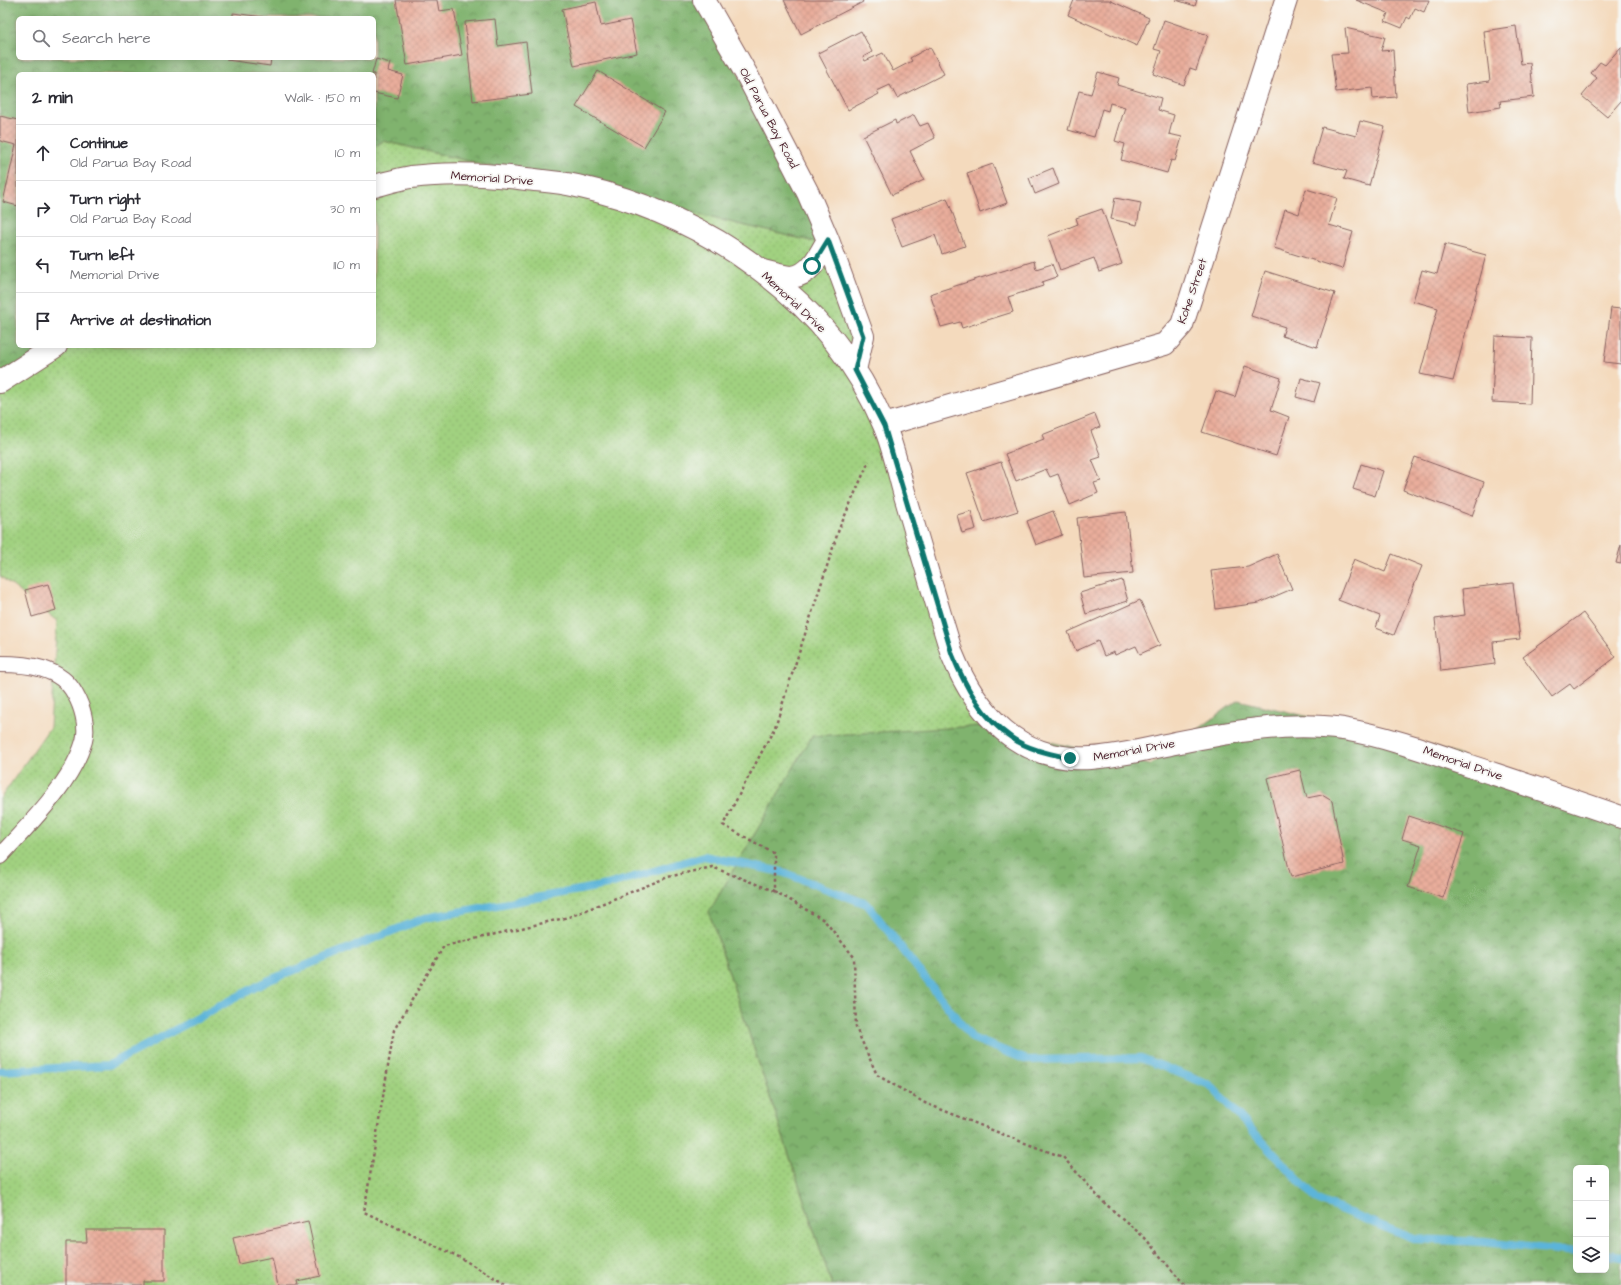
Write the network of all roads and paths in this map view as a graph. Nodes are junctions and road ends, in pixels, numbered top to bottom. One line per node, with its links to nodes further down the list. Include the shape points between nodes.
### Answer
1 (704, 0): 4 (street, Old Parua Bay Road, via 748,77 808,193)
2 (1286, 0): 9 (street, Kohe Street, via 1182,325 1165,344)
3 (376, 186): 5 (street, Memorial Drive, via 410,177 451,174 492,175 576,185 652,208 729,247)
4 (828, 240): 5 (street, via 812,266 803,273 792,277); 7 (street, Old Parua Bay Road, via 863,336)
5 (762, 271): 7 (street, Memorial Drive, via 826,330)
6 (53, 348): 8 (street)
7 (855, 370): 9 (street, Memorial Drive)
8 (0, 382)
9 (884, 426): 11 (street, Memorial Drive, via 956,666 978,705 994,724 1013,739 1044,752 1070,758 1089,758 1121,755 1266,727 1343,729 1420,749); 13 (path, via 839,529 775,727 723,825 774,853)
10 (0, 664): 12 (lane, via 30,665 60,678 73,689 78,698 84,724 84,740 71,768 55,792)
11 (1621, 817)
12 (0, 856)
13 (774, 891): 14 (path, via 712,867 668,877 569,917 444,946 394,1030 364,1212 460,1257); 15 (path, via 824,920 854,957 856,1028 877,1075 926,1103 1063,1157 1101,1200 1145,1238)
14 (506, 1285)
15 (1184, 1285)

